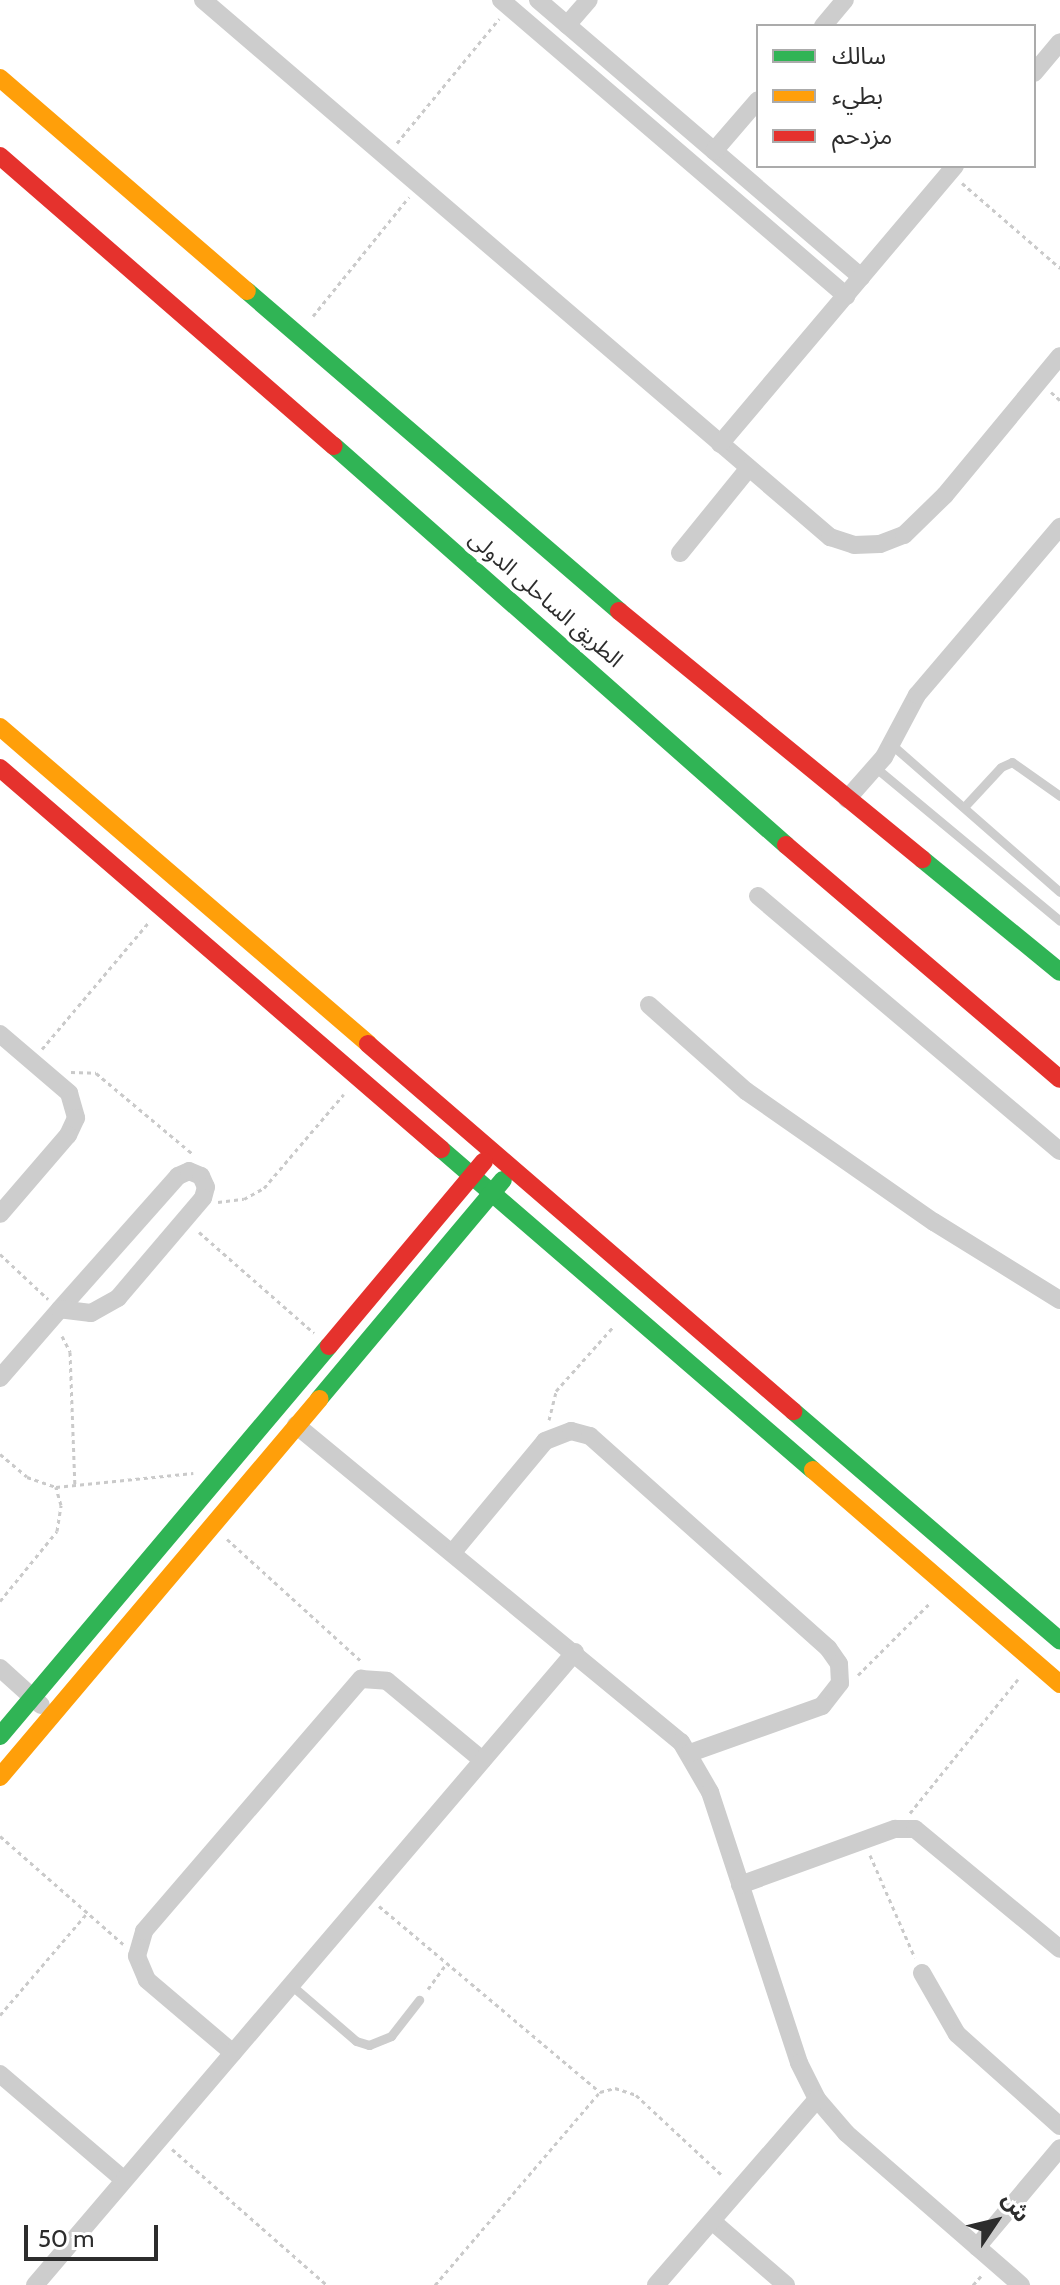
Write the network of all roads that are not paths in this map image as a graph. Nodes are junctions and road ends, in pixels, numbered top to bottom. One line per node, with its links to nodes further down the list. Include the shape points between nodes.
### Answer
1 (203, 0): 18 (street)
2 (538, 0): 7 (street)
3 (589, 0): 7 (street)
4 (845, 0): 6 (street)
5 (505, 3): 16 (street)
6 (825, 24)
7 (567, 25): 12 (street)
8 (1060, 42): 9 (street)
9 (1036, 71)
10 (0, 78): 27 (main road, الطريق الساحلى الدولى, via 628,619)
11 (756, 102): 12 (street)
12 (714, 151): 15 (street)
13 (0, 156): 35 (main road, الطريق الساحلى الدولى, via 586,665 888,937)
14 (953, 169): 15 (street)
15 (861, 277): 16 (street)
16 (846, 296): 18 (street)
17 (1060, 356): 19 (street, via 945,495 904,535 880,544 854,545 830,537)
18 (720, 444): 19 (street)
19 (748, 469): 21 (street)
20 (1060, 527): 23 (street, via 917,695)
21 (680, 553)
22 (0, 727): 36 (main road)
23 (892, 745): 25 (street); 28 (lane)
24 (0, 768): 39 (main road)
25 (876, 768): 27 (street); 31 (lane)
26 (1060, 796): 28 (lane, via 1012,762)
27 (847, 799): 32 (main road, الطريق الساحلى الدولى)
28 (964, 807): 29 (lane)
29 (1060, 892)
30 (758, 896): 37 (street)
31 (1060, 921)
32 (1060, 972)
33 (649, 1005): 42 (street, via 746,1091 934,1222)
34 (0, 1034): 41 (street, via 73,1100 75,1124)
35 (1060, 1079)
36 (494, 1149): 38 (main road); 39 (main road)
37 (1060, 1151)
38 (514, 1167): 40 (main road); 47 (main road)
39 (473, 1174): 40 (main road); 51 (main road)
40 (493, 1192): 45 (main road); 50 (main road)
41 (0, 1214)
42 (1060, 1300)
43 (54, 1317): 43 (street, via 178,1176 189,1171 201,1176 203,1198 110,1305); 44 (street)
44 (0, 1378)
45 (296, 1425): 46 (street); 52 (main road)
46 (453, 1552): 48 (street); 54 (street, via 552,1436 571,1431 590,1436 828,1648 839,1664 840,1683 822,1706)
47 (1060, 1641)
48 (575, 1652): 54 (street); 55 (street)
49 (0, 1668): 51 (street)
50 (1060, 1684)
51 (33, 1697): 52 (street); 53 (main road)
52 (52, 1715): 56 (main road)
53 (0, 1736)
54 (690, 1753): 57 (street, via 710,1792)
55 (482, 1760): 60 (street); 62 (street, via 387,1681 361,1679 144,1931 137,1956 153,1986)
56 (0, 1777)
57 (740, 1885): 58 (street, via 907,1828 932,1838); 64 (street, via 799,2063)
58 (1060, 1949)
59 (922, 1973): 65 (street, via 957,2034)
60 (291, 1985): 61 (lane, via 356,2041 369,2045 391,2036); 62 (street)
61 (419, 2000)
62 (233, 2053): 67 (street)
63 (0, 2074): 67 (street)
64 (817, 2099): 68 (street); 69 (street, via 846,2133)
65 (1060, 2126)
66 (1060, 2148): 69 (street)
67 (124, 2180): 70 (street)
68 (712, 2221): 71 (street); 72 (street)
69 (977, 2247): 73 (street)
70 (35, 2285)
71 (656, 2285)
72 (786, 2285)
73 (1021, 2285)

